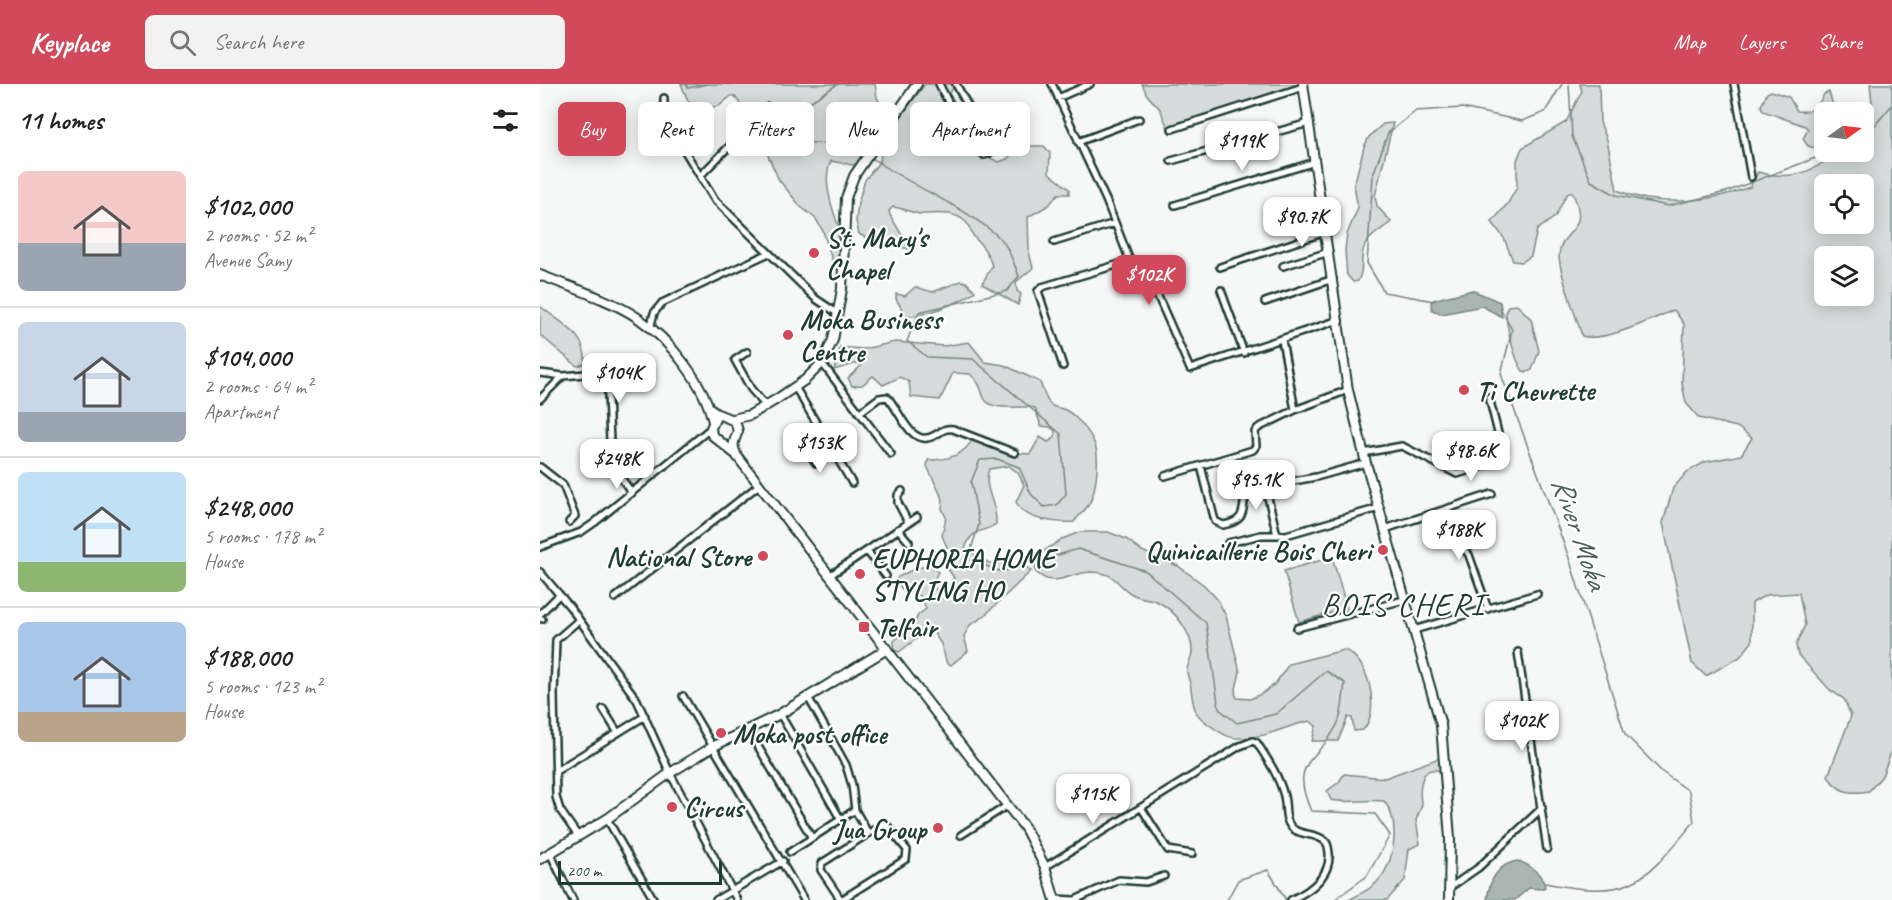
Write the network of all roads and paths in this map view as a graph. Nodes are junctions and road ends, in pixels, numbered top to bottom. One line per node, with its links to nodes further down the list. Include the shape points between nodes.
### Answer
1 (917, 84): 34 (main road, via 854,176 846,198 842,289)
2 (939, 84): 10 (street)
3 (956, 84): 11 (street)
4 (1052, 84): 9 (street)
5 (1090, 84): 9 (street)
6 (1734, 84): 20 (street)
7 (1303, 86): 13 (main road); 14 (street)
8 (664, 98): 19 (street, via 664,117)
9 (1058, 98): 15 (street)
10 (948, 102)
11 (966, 102)
12 (1139, 118): 15 (street)
13 (1309, 123): 17 (street); 18 (main road)
14 (1172, 129)
15 (1078, 142): 22 (street)
16 (726, 150): 19 (street)
17 (1171, 161)
18 (1315, 162): 21 (street); 23 (main road)
19 (700, 176): 26 (street, via 714,199)
20 (1751, 177)
21 (1175, 205)
22 (1115, 223): 24 (street); 27 (street)
23 (1326, 232): 25 (main road); 29 (street)
24 (1053, 242)
25 (1329, 252): 28 (street); 31 (main road)
26 (769, 253): 34 (street); 36 (street, via 662,303 654,313)
27 (1130, 261): 39 (street, via 1144,265 1190,369); 41 (street, via 1038,291)
28 (1282, 266)
29 (1220, 267)
30 (540, 275): 36 (main road, via 636,316)
31 (1333, 279): 33 (street); 35 (main road)
32 (1221, 290): 39 (street)
33 (1265, 302)
34 (837, 313): 40 (main road, via 833,340)
35 (1339, 320): 37 (street); 45 (main road)
36 (650, 329): 49 (main road, via 681,362)
37 (1282, 340): 39 (street); 50 (street)
38 (747, 352): 48 (street, via 735,360)
39 (1244, 353)
40 (822, 363): 44 (main road); 51 (street)
41 (1064, 366)
42 (540, 373): 43 (street)
43 (562, 376): 47 (street); 73 (street, via 607,372 611,464)
44 (795, 387): 48 (main road); 59 (street)
45 (1348, 390): 50 (street); 61 (main road)
46 (1489, 397): 61 (street, via 1501,446 1494,463 1457,474 1402,446)
47 (540, 399)
48 (766, 406): 52 (main road)
49 (709, 407): 53 (main road); 56 (main road)
50 (1295, 410): 66 (street, via 1258,428 1253,450)
51 (859, 412): 60 (street, via 887,397 921,438 945,428 953,429); 62 (street)
52 (750, 415): 54 (main road); 55 (main road)
53 (721, 416): 54 (main road); 56 (main road)
54 (733, 419): 55 (main road)
55 (738, 427): 57 (main road)
56 (712, 428): 58 (main road); 73 (street)
57 (733, 440): 58 (main road); 63 (main road)
58 (720, 442): 63 (main road)
59 (831, 452): 64 (street, via 816,463); 69 (street)
60 (1015, 453)
61 (1363, 453): 65 (main road)
62 (891, 454)
63 (737, 456): 70 (main road)
64 (812, 457)
65 (1366, 463): 71 (street, via 1317,477); 75 (main road)
66 (1201, 466): 68 (street); 71 (street, via 1218,524 1237,520 1244,511 1246,491)
67 (540, 467): 78 (street, via 563,485 575,516)
68 (1165, 476)
69 (852, 483)
70 (759, 485): 88 (main road); 92 (street)
71 (1265, 485): 82 (street)
72 (902, 491): 79 (street, via 897,503)
73 (632, 493): 85 (street, via 581,532)
74 (1492, 494): 76 (street)
75 (1378, 508): 81 (main road); 82 (street)
76 (1446, 509): 81 (street); 94 (street, via 1458,540 1469,555)
77 (917, 517): 79 (street)
78 (569, 522)
79 (908, 522): 80 (street)
80 (898, 529): 83 (street); 86 (street)
81 (1385, 529): 93 (main road)
82 (1277, 535): 84 (street)
83 (909, 542)
84 (1228, 543)
85 (540, 547)
86 (867, 551): 88 (street); 89 (street)
87 (540, 572): 91 (street)
88 (829, 576): 99 (main road)
89 (886, 576)
90 (1537, 594): 94 (street)
91 (558, 596): 95 (street); 96 (street)
92 (615, 598)
93 (1404, 600): 97 (street); 98 (main road)
94 (1488, 609): 98 (street)
95 (540, 617)
96 (579, 620): 105 (street); 109 (street, via 560,635 555,646)
97 (1297, 628)
98 (1414, 630): 129 (main road, via 1441,725 1450,838)
99 (887, 649): 102 (main road); 111 (main road)
100 (1518, 652): 112 (street)
101 (683, 696): 108 (street)
102 (808, 696): 104 (main road); 114 (street, via 851,778)
103 (603, 709): 107 (street)
104 (780, 714): 106 (main road); 116 (street)
105 (645, 716): 107 (street); 110 (street)
106 (748, 731): 108 (main road); 120 (street)
107 (618, 733): 109 (street)
108 (714, 746): 110 (main road); 126 (street)
109 (556, 771): 119 (street, via 557,802)
110 (670, 773): 115 (main road); 130 (street)
111 (1008, 805): 118 (street); 127 (main road)
112 (1542, 808): 121 (street); 129 (street, via 1478,868)
113 (1142, 809): 124 (street, via 1168,850); 127 (street); 138 (street, via 1240,746 1257,743 1281,785 1292,827 1299,833 1323,839 1328,845 1329,860 1324,874 1304,894)
114 (855, 810): 116 (street); 117 (street)
115 (607, 819): 119 (main road); 132 (street)
116 (841, 820): 120 (street)
117 (868, 832): 117 (street, via 882,824 889,825 908,856 841,900 821,870 822,863)
118 (962, 835)
119 (578, 836): 123 (main road)
120 (812, 838): 122 (street)
121 (1547, 849)
122 (790, 852)
123 (550, 853): 125 (main road); 131 (street)
124 (1192, 854)
125 (540, 859)
126 (783, 861): 130 (street); 135 (street)
127 (1045, 867): 136 (main road)
128 (1164, 876): 137 (street, via 1146,882 1119,880)
129 (1449, 888): 139 (main road)
130 (732, 891): 133 (street); 134 (street)
131 (573, 900)
132 (654, 900)
133 (716, 900)
134 (737, 900)
135 (804, 900)
136 (1055, 900): 137 (street)
137 (1075, 900)
138 (1291, 900)
139 (1449, 900)

